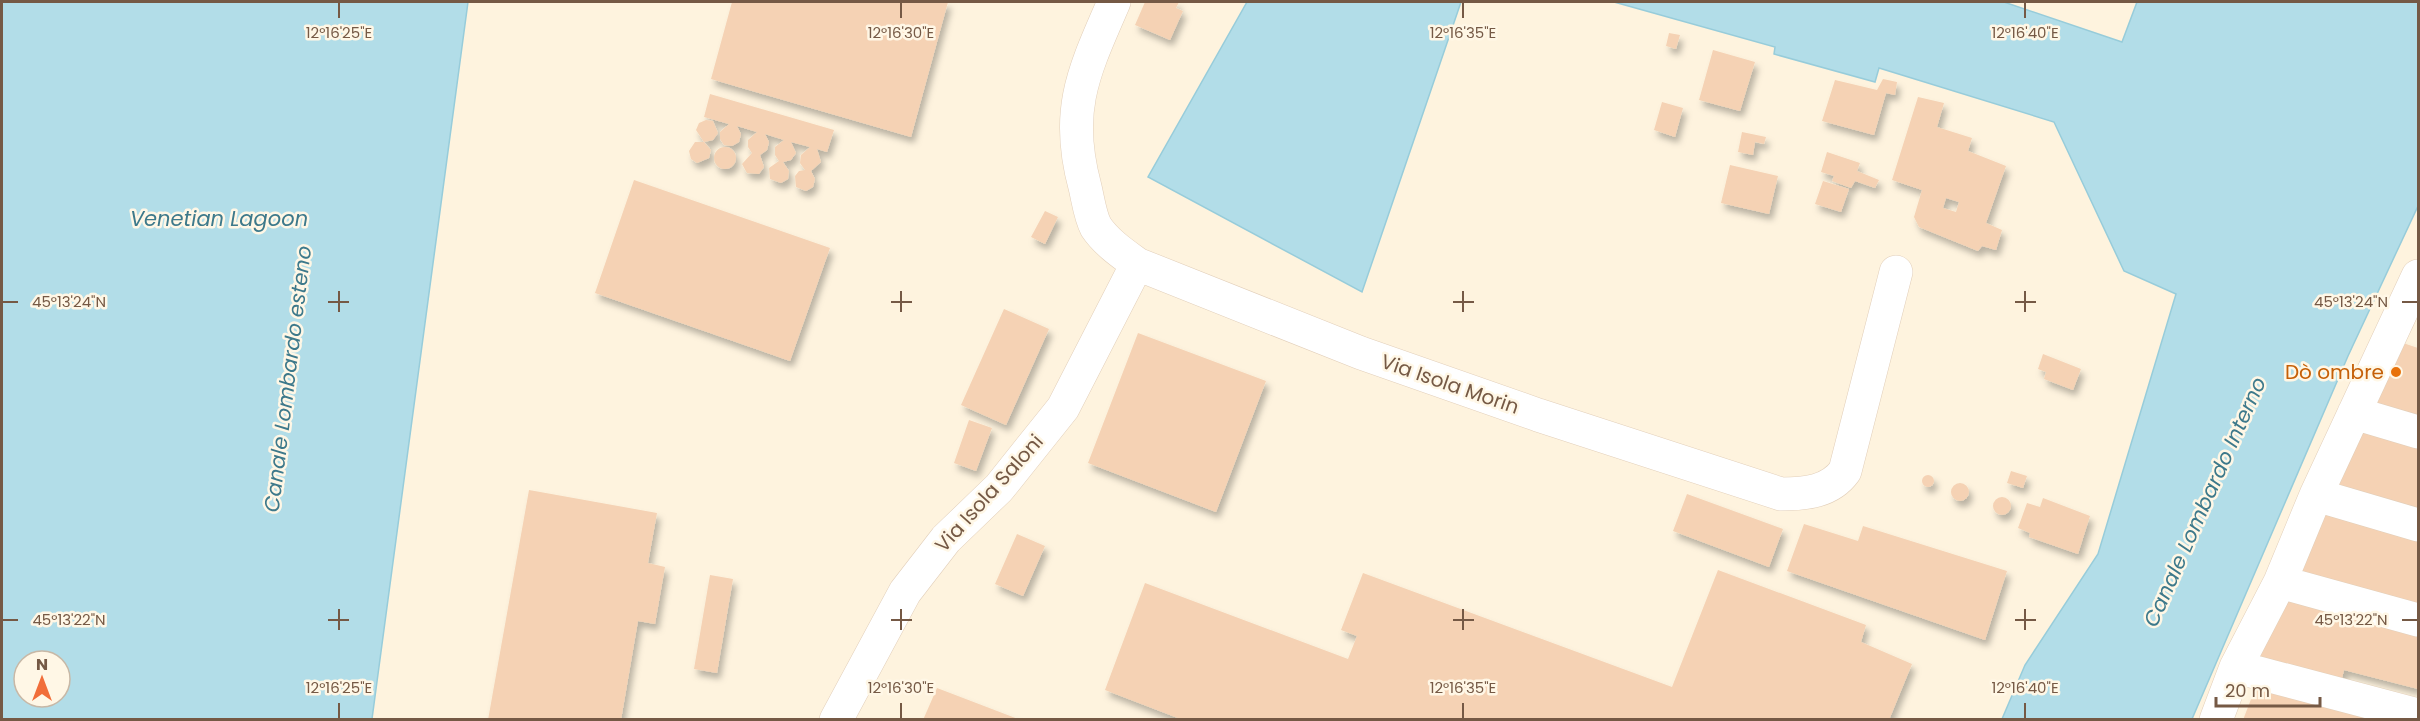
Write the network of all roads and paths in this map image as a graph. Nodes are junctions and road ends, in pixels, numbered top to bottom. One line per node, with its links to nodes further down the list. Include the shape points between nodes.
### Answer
1 (1114, 2): 2 (street, Via Isola Morin, via 1085,68 1074,120 1079,165 1095,226)
2 (1137, 264): 3 (street, Via Isola Morin, via 1361,353 1780,494 1798,494 1832,485 1845,471); 14 (street, Via Isola Saloni, via 1063,408 999,488 946,539 905,592)
3 (1896, 273)
4 (2418, 276): 5 (street)
5 (2406, 330): 6 (street)
6 (2354, 413): 7 (street); 8 (street)
7 (2418, 432)
8 (2316, 495): 9 (street); 10 (street)
9 (2418, 525)
10 (2280, 582): 11 (street); 12 (street)
11 (2418, 621)
12 (2236, 666): 13 (street); 15 (street)
13 (2418, 715)
14 (836, 720)
15 (2216, 720)

